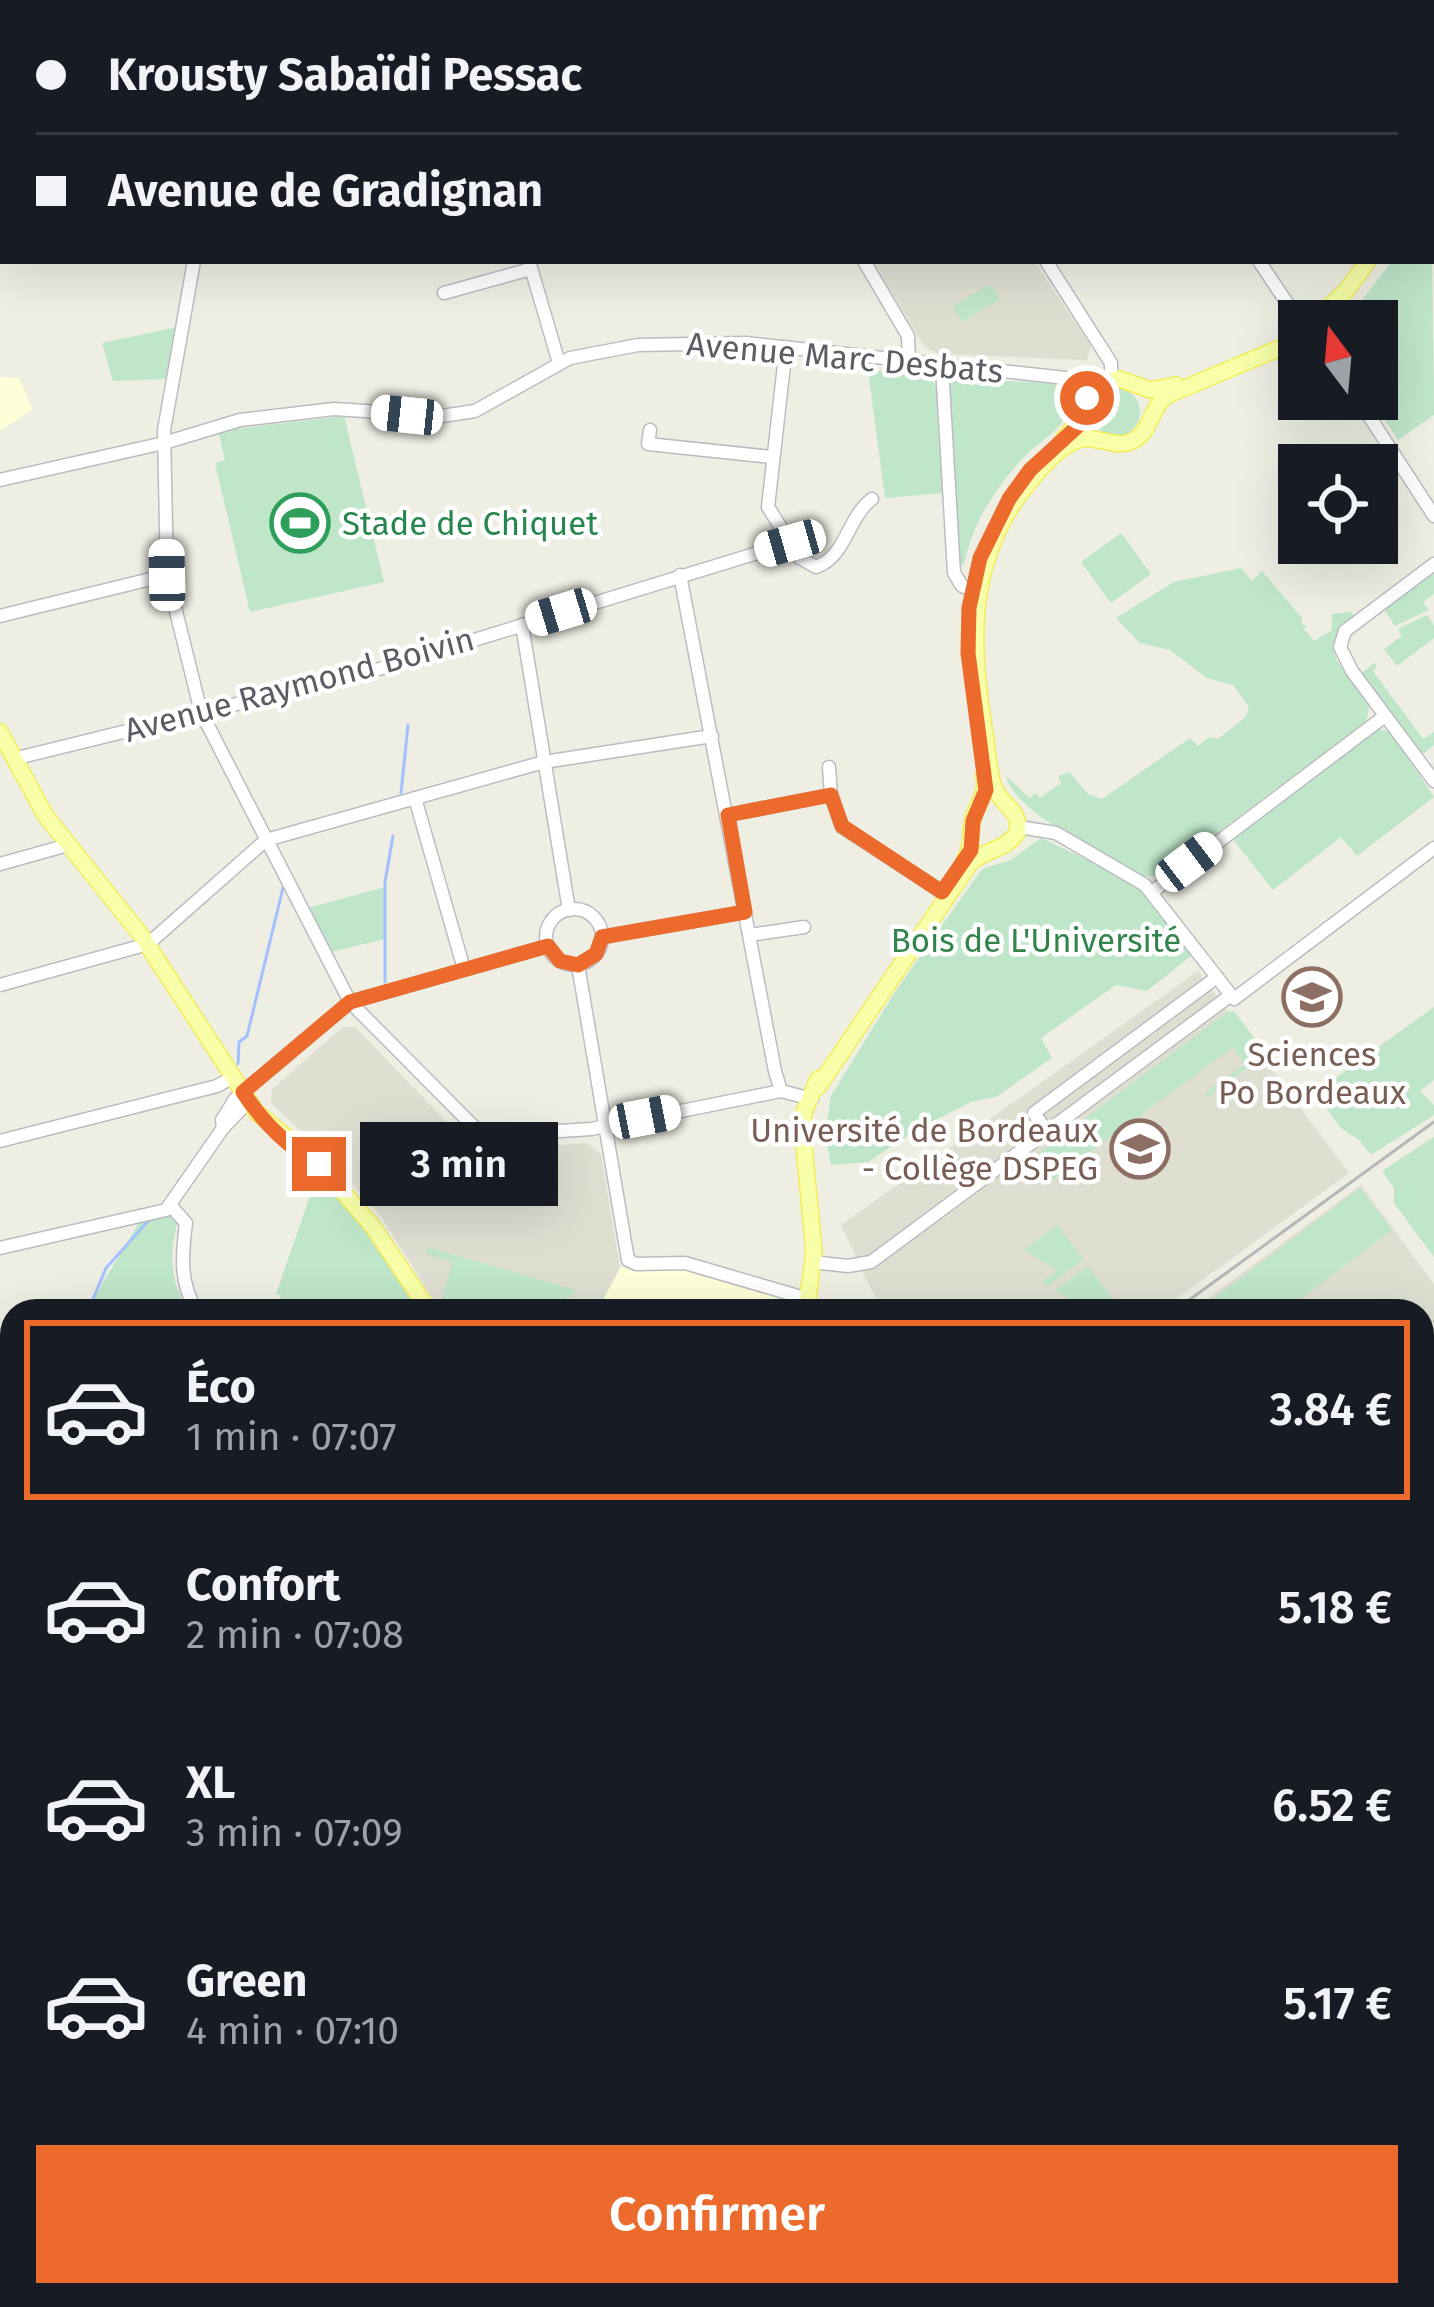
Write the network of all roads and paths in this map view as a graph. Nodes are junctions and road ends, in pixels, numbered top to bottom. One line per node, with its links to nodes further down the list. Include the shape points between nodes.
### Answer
1 (193, 264): 26 (street)
2 (866, 264): 15 (street, via 908,336)
3 (1048, 264): 19 (street, via 1111,363)
4 (1260, 264): 9 (street)
5 (1369, 264): 10 (main road)
6 (1370, 264): 11 (main road)
7 (530, 265): 8 (street); 16 (street)
8 (444, 293)
9 (1285, 300)
10 (1336, 300)
11 (1346, 300)
12 (1278, 344): 20 (main road, via 1178,384)
13 (1278, 345): 22 (main road, via 1168,395)
14 (786, 347): 15 (street, Avenue Marc Desbats); 16 (street, Avenue Marc Desbats, via 638,345); 27 (street)
15 (909, 361): 17 (street, Avenue Marc Desbats)
16 (559, 363): 26 (street, Avenue Marc Desbats, via 475,411 334,409 241,420)
17 (942, 367): 18 (street, Avenue Marc Desbats); 35 (street, via 954,573)
18 (1066, 379): 19 (street, Avenue Marc Desbats); 21 (street)
19 (1106, 381): 20 (main road); 21 (main road)
20 (1136, 385): 22 (main road)
21 (1084, 411): 25 (main road); 35 (main road, via 1009,499)
22 (1149, 418): 25 (main road, via 1127,442)
23 (1372, 420): 30 (street)
24 (650, 430): 27 (street, via 648,444)
25 (1101, 440): 48 (main road, via 1074,441 1036,475 998,530 981,575 976,680 993,782)
26 (164, 442): 28 (street, Avenue Marc Desbats); 33 (street)
27 (772, 458): 31 (street, via 768,507)
28 (0, 480)
29 (872, 499): 31 (street, via 822,566 805,563)
30 (1434, 516)
31 (790, 543): 34 (street, Avenue Raymond Boivin)
32 (1434, 564): 39 (street, via 1340,640 1341,654)
33 (167, 575): 36 (street); 38 (street)
34 (680, 575): 37 (street, Avenue Raymond Boivin); 41 (street)
35 (972, 590): 49 (main road, via 968,653 986,790)
36 (0, 616)
37 (522, 625): 38 (street, Avenue Raymond Boivin); 43 (street)
38 (201, 712): 42 (street, Avenue Raymond Boivin); 53 (street)
39 (1384, 716): 45 (street); 59 (street)
40 (0, 732): 42 (main road)
41 (712, 736): 43 (street); 50 (street)
42 (13, 759): 54 (main road)
43 (544, 762): 47 (street); 60 (street)
44 (829, 767): 46 (street)
45 (1434, 781)
46 (831, 795): 50 (street); 58 (street, via 842,826)
47 (415, 798): 53 (street); 68 (street)
48 (1007, 804): 49 (main road); 52 (main road)
49 (977, 810): 51 (main road)
50 (728, 815): 61 (street)
51 (973, 827): 55 (main road); 58 (main road, via 971,850)
52 (1019, 827): 55 (main road); 59 (street, via 1056,833)
53 (266, 840): 65 (street); 72 (street)
54 (68, 845): 57 (street); 65 (main road)
55 (997, 848): 75 (main road, via 978,856 947,895)
56 (1434, 848): 71 (street)
57 (0, 864)
58 (942, 892): 75 (main road)
59 (1152, 892): 69 (street)
60 (569, 910): 64 (street, via 592,916); 66 (street, via 549,926)
61 (745, 912): 63 (street); 64 (street)
62 (804, 927): 63 (street)
63 (750, 935): 74 (street)
64 (602, 937): 67 (street, via 596,954)
65 (148, 944): 70 (street); 73 (main road)
66 (548, 946): 67 (street, via 560,961); 68 (street)
67 (578, 965): 76 (street)
68 (464, 969): 72 (street)
69 (1217, 977): 71 (street); 77 (street, via 1034,1113)
70 (0, 985)
71 (1232, 997): 77 (street)
72 (350, 1002): 73 (street); 76 (street, via 483,1136)
73 (238, 1084): 78 (street); 79 (street, via 244,1106); 83 (main road, via 319,1164)
74 (782, 1091): 75 (street); 76 (street)
75 (815, 1093): 81 (main road, via 810,1140); 85 (main road, via 802,1126 814,1251)
76 (605, 1125): 84 (street, via 625,1252 636,1264 685,1263)
77 (1047, 1132): 81 (street, via 871,1262)
78 (0, 1142)
79 (171, 1206): 80 (street); 82 (street, via 186,1223 181,1245)
80 (0, 1248)
81 (821, 1263): 86 (main road)
82 (192, 1299)
83 (421, 1299)
84 (788, 1299)
85 (806, 1299)
86 (808, 1299)

